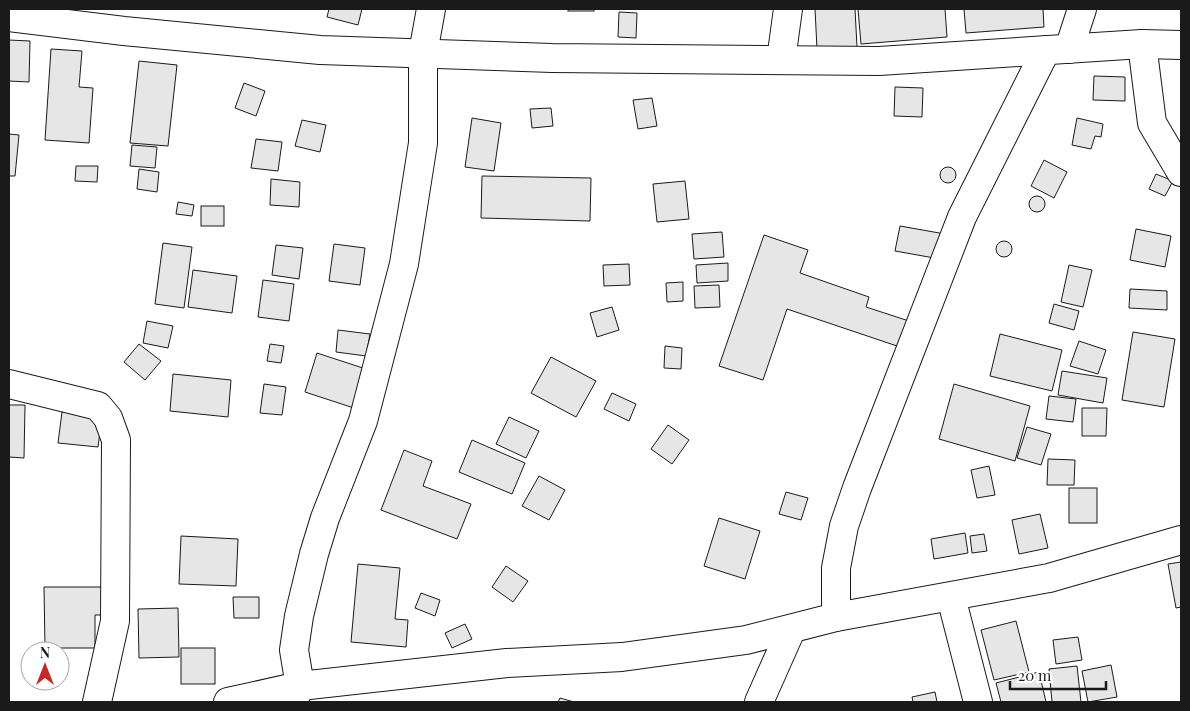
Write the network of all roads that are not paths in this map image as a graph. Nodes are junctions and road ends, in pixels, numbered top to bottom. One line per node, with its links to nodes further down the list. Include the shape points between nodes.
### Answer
1 (431, 9): 8 (street)
2 (788, 9): 9 (street)
3 (1082, 9): 7 (street)
4 (9, 17): 8 (street, via 320,50)
5 (1142, 44): 6 (street); 7 (street); 10 (street, via 1152,123)
6 (1181, 45)
7 (1057, 50): 9 (street, via 879,61); 14 (street, via 962,218 844,526 836,568)
8 (423, 53): 9 (street); 16 (street, via 423,143 404,264 363,421 325,518 298,616 294,650)
9 (781, 60)
10 (1181, 172)
11 (9, 384): 17 (street, via 98,406 108,418 116,440 115,621)
12 (1181, 540): 13 (street, via 1049,578)
13 (951, 597): 14 (street); 20 (street)
14 (836, 617): 15 (street)
15 (791, 630): 16 (street, via 746,640 622,657 507,663); 19 (street)
16 (296, 694): 18 (street)
17 (97, 702)
18 (228, 702)
19 (759, 702)
20 (978, 702)

